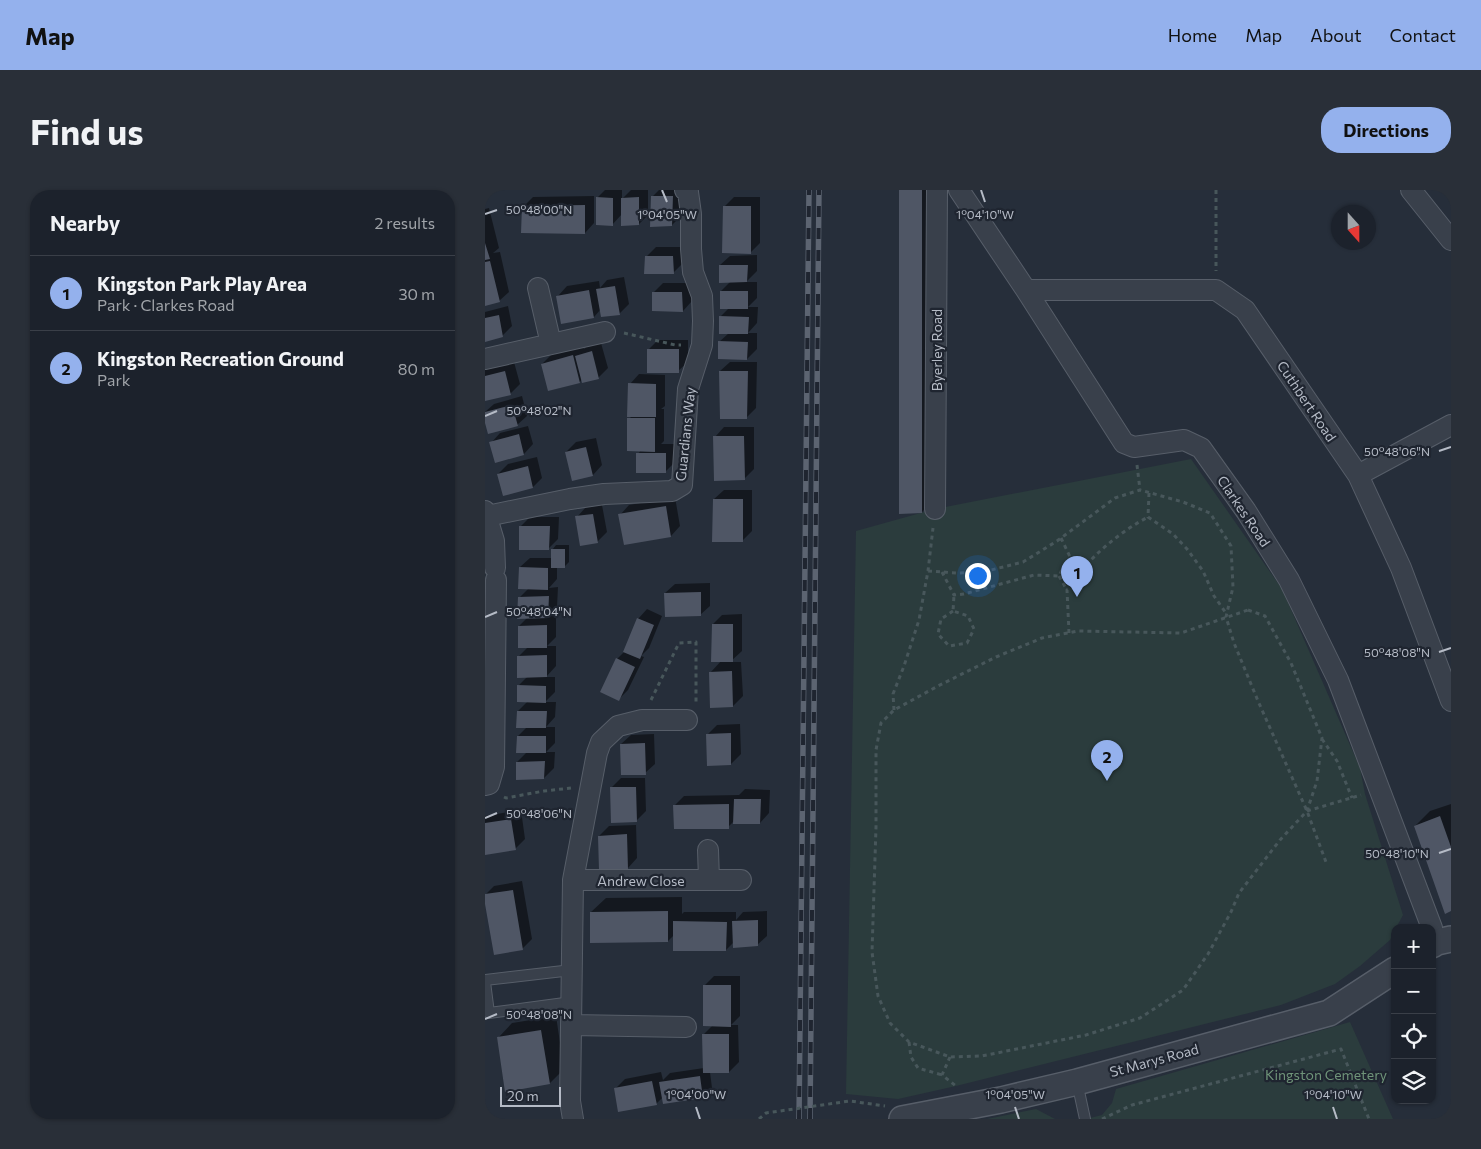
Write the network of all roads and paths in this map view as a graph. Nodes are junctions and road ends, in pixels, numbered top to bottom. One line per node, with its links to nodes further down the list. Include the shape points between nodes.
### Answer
1 (685, 190): 12 (street, Guardians Way, via 691,214 693,272 702,296)
2 (937, 190): 17 (street, Byerley Road)
3 (959, 190): 8 (street, Clarkes Road)
4 (1216, 190): 9 (path)
5 (1411, 190): 6 (street)
6 (1451, 240)
7 (538, 288): 11 (street)
8 (1026, 290): 9 (street); 38 (street, Clarkes Road, via 1124,444 1134,447 1184,440 1201,448 1289,580 1338,680)
9 (1216, 290): 15 (street, Cuthbert Road, via 1245,310)
10 (605, 332): 11 (street); 12 (path, via 675,344)
11 (551, 344): 13 (street)
12 (702, 345): 18 (street, Guardians Way, via 688,389 682,485 672,491 614,493)
13 (485, 359)
14 (1451, 425): 15 (street)
15 (1358, 476): 32 (street, Cuthbert Road, via 1401,568)
16 (1149, 492): 19 (path); 20 (path, via 1140,490 1115,498); 29 (path, via 1210,512 1231,546 1233,587)
17 (935, 509): 23 (path)
18 (486, 513): 31 (street, via 494,541 495,574)
19 (1148, 517): 22 (path, via 1107,543); 29 (path, via 1173,534 1187,549 1203,571)
20 (1061, 538): 21 (path); 24 (path, via 1023,562 983,572)
21 (1072, 561): 22 (path); 25 (path, via 1063,567)
22 (1086, 565): 26 (path, via 1087,577 1081,585)
23 (928, 571): 24 (path); 33 (path, via 919,620 893,694)
24 (942, 572): 27 (path)
25 (1059, 576): 26 (path); 27 (path, via 1033,575)
26 (1067, 590): 30 (path)
27 (954, 595): 28 (path)
28 (953, 611): 28 (path, via 968,616 974,629 967,643 949,646 938,634 941,619)
29 (1226, 615): 30 (path, via 1181,633); 36 (path, via 1248,610 1265,616 1291,663); 41 (path, via 1234,643)
30 (1069, 633): 33 (path, via 1042,638 996,657)
31 (490, 648): 39 (street, via 494,766 489,784)
32 (1451, 701)
33 (894, 710): 54 (path, via 881,723 876,750 872,952 879,996 890,1023)
34 (642, 720): 35 (street); 35 (path, via 679,643 696,642 696,720); 37 (street, via 618,726 601,742)
35 (687, 720)
36 (1322, 738): 40 (path, via 1337,761); 41 (path, via 1317,781)
37 (591, 785): 39 (path, via 506,798); 44 (street)
38 (1380, 789): 40 (path); 47 (street, Clarkes Road)
39 (492, 790)
40 (1352, 798): 41 (path)
41 (1307, 811): 43 (path); 55 (path, via 1239,893 1208,954 1183,990 1140,1018 1086,1035 982,1056)
42 (708, 850): 45 (street)
43 (1326, 862)
44 (573, 880): 45 (street, Andrew Close); 48 (street)
45 (709, 880): 46 (street, Andrew Close)
46 (741, 880)
47 (1437, 937)
48 (572, 970): 50 (lane); 51 (street)
49 (1391, 973): 57 (street, St Marys Road, via 1329,1013)
50 (485, 981): 51 (lane, via 489,1013)
51 (572, 1002): 52 (street)
52 (571, 1025): 53 (street); 60 (street, via 570,1101)
53 (686, 1027)
54 (909, 1042): 55 (path); 56 (path, via 911,1057 918,1068)
55 (950, 1057): 56 (path)
56 (942, 1075): 58 (path, via 956,1086)
57 (1077, 1082): 59 (street, St Marys Road, via 1001,1100); 62 (lane)
58 (959, 1094)
59 (893, 1113): 61 (path, bridge, via 849,1101 766,1113)
60 (573, 1119)
61 (759, 1119)
62 (1085, 1119)
63 (1102, 1119): 64 (path, via 1132,1105 1341,1049)
64 (1369, 1119)

